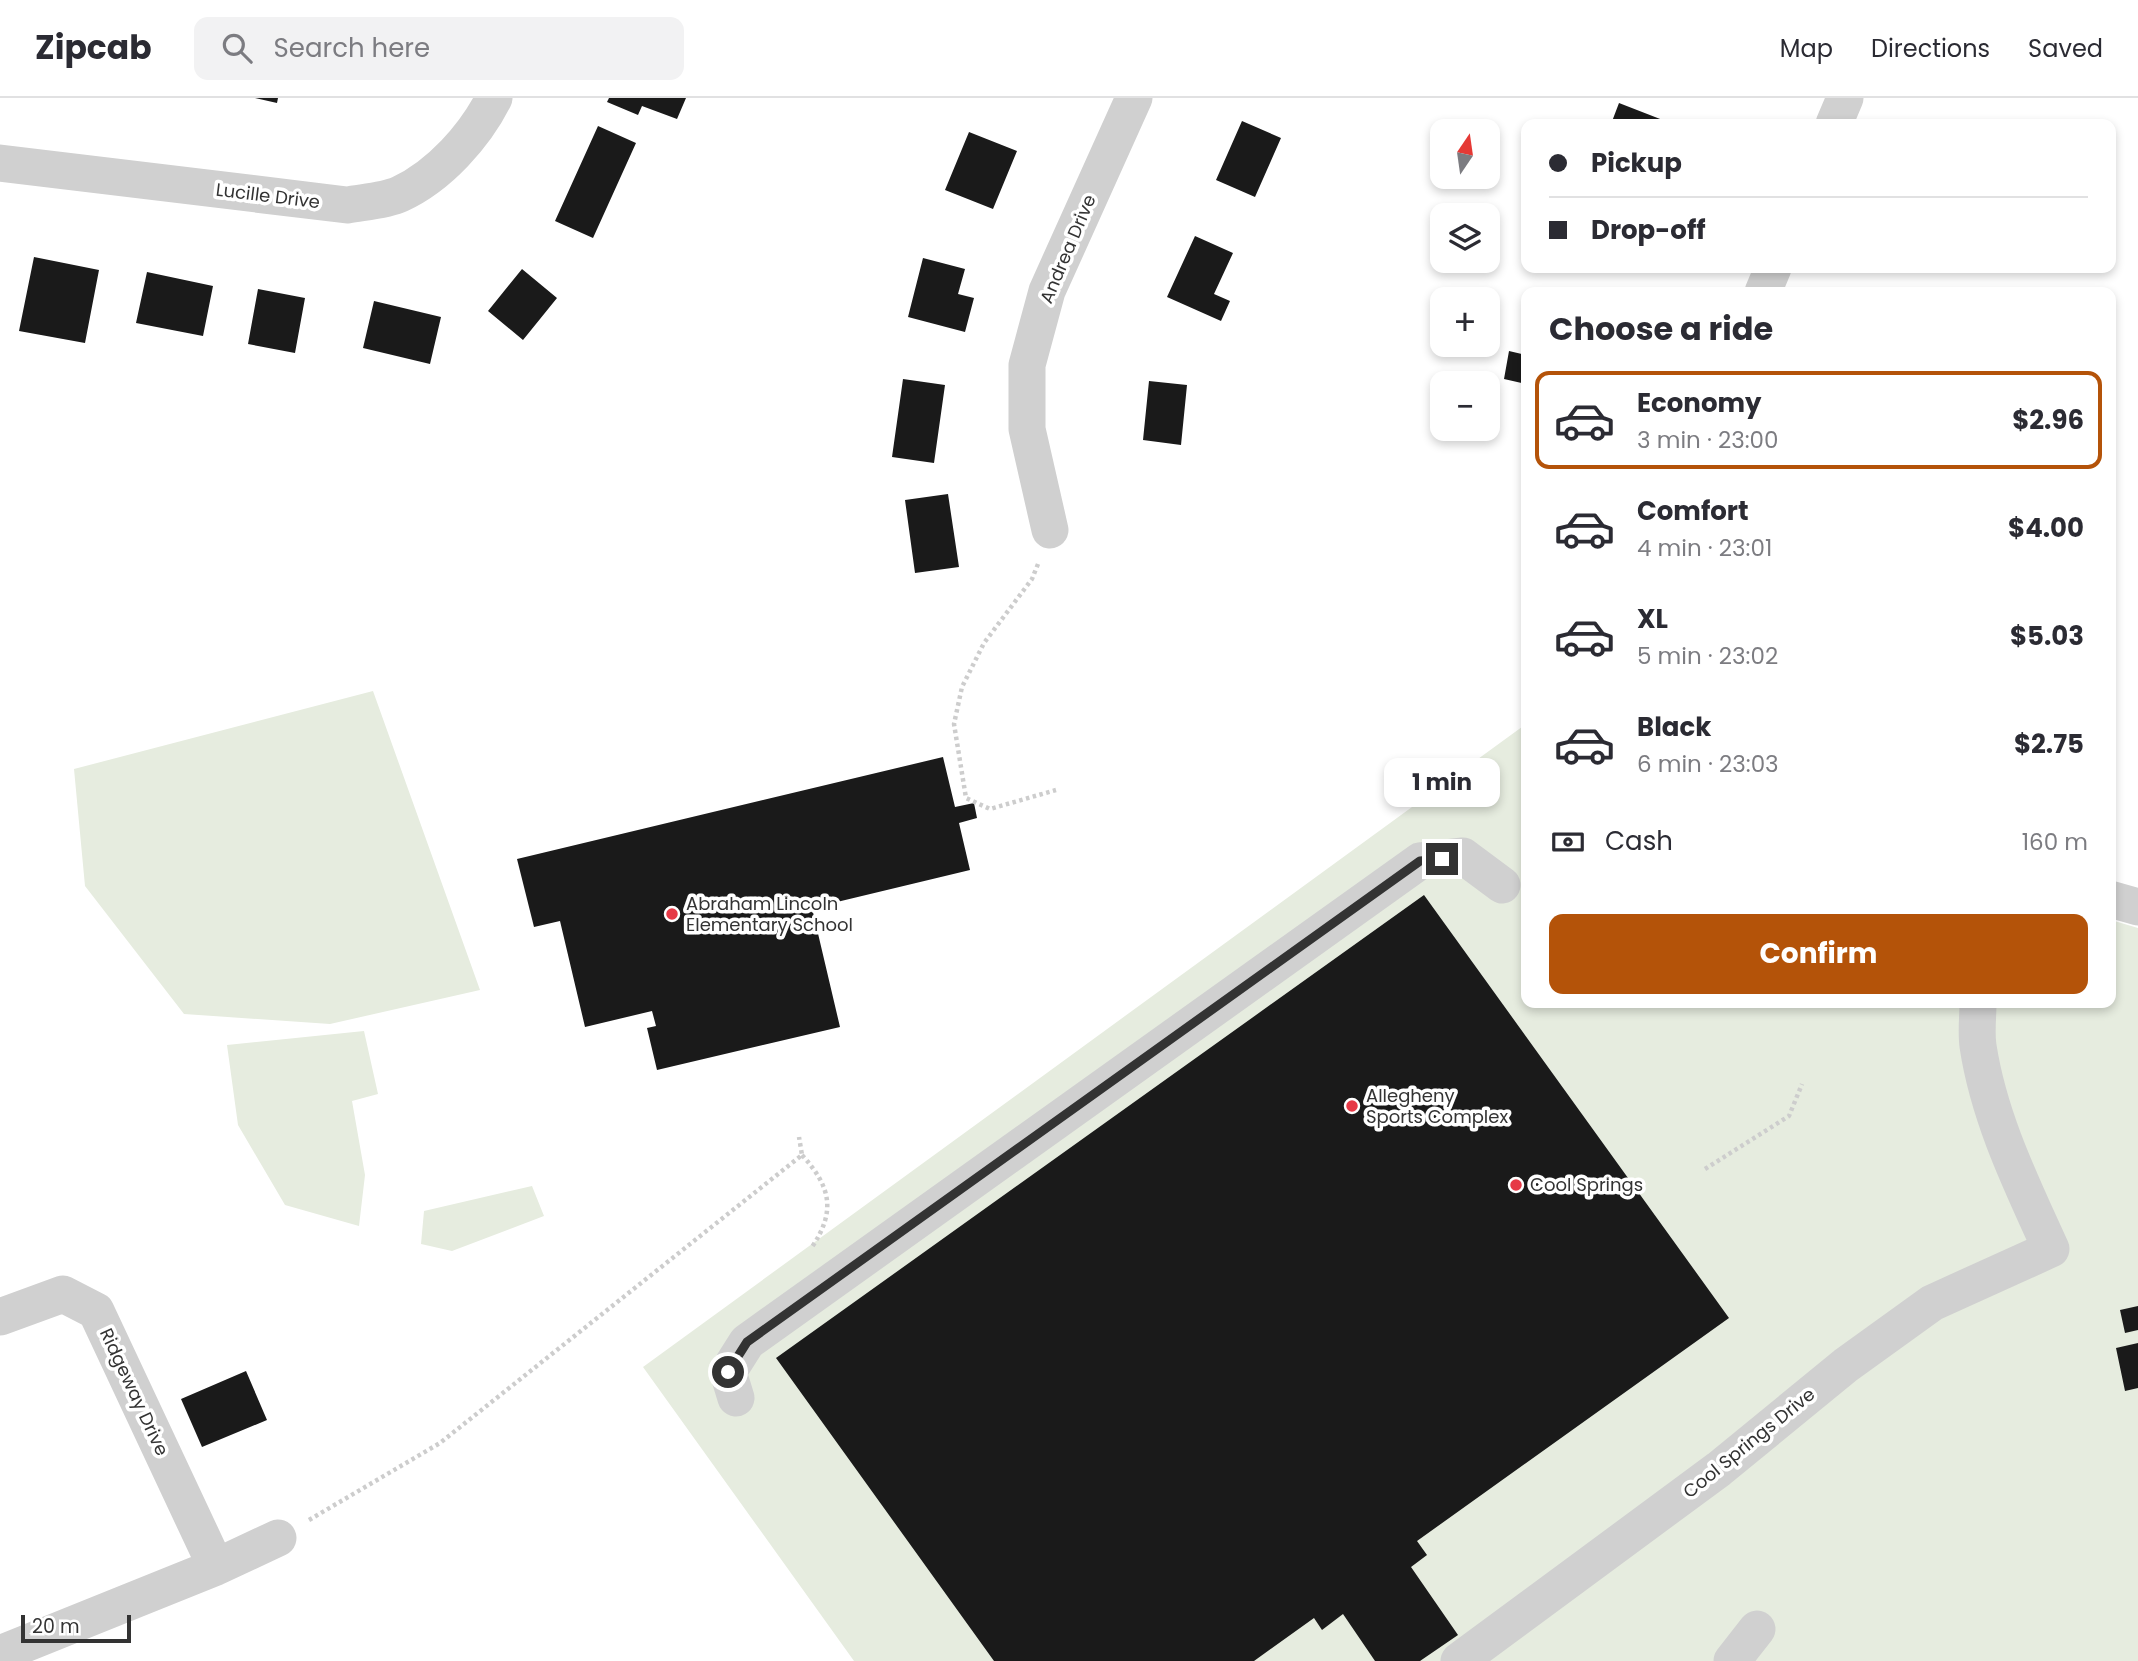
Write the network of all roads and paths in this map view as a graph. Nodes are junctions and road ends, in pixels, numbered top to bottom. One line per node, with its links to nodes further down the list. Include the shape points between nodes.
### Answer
1 (494, 98): 5 (street, Lucille Drive, via 471,136 438,170 399,195 346,205)
2 (1133, 98): 6 (street, Andrea Drive, via 1047,291 1027,365 1027,429)
3 (1845, 98): 4 (street)
4 (1836, 119)
5 (0, 163)
6 (1050, 530): 7 (path, via 1032,579 984,643 962,687 954,724 966,798 990,808)
7 (1056, 790)
8 (1502, 885): 18 (street, via 1463,856 1420,861 747,1342 728,1372)
9 (2116, 901): 10 (street)
10 (2138, 907)
11 (1978, 1008): 23 (street, Cool Springs Drive, via 1978,1044 1990,1102 2052,1249 1932,1303 1846,1365 1719,1469)
12 (1802, 1084): 15 (path, via 1790,1116)
13 (799, 1137): 14 (path)
14 (802, 1155): 16 (path, via 822,1182 828,1208 825,1226); 19 (path, via 440,1443)
15 (1705, 1169)
16 (807, 1254)
17 (0, 1317): 20 (street, Ridgeway Drive, via 63,1294 96,1311)
18 (736, 1398)
19 (278, 1538): 20 (street)
20 (216, 1567): 22 (street)
21 (1757, 1629): 24 (street)
22 (0, 1654)
23 (1459, 1661)
24 (1732, 1661)

